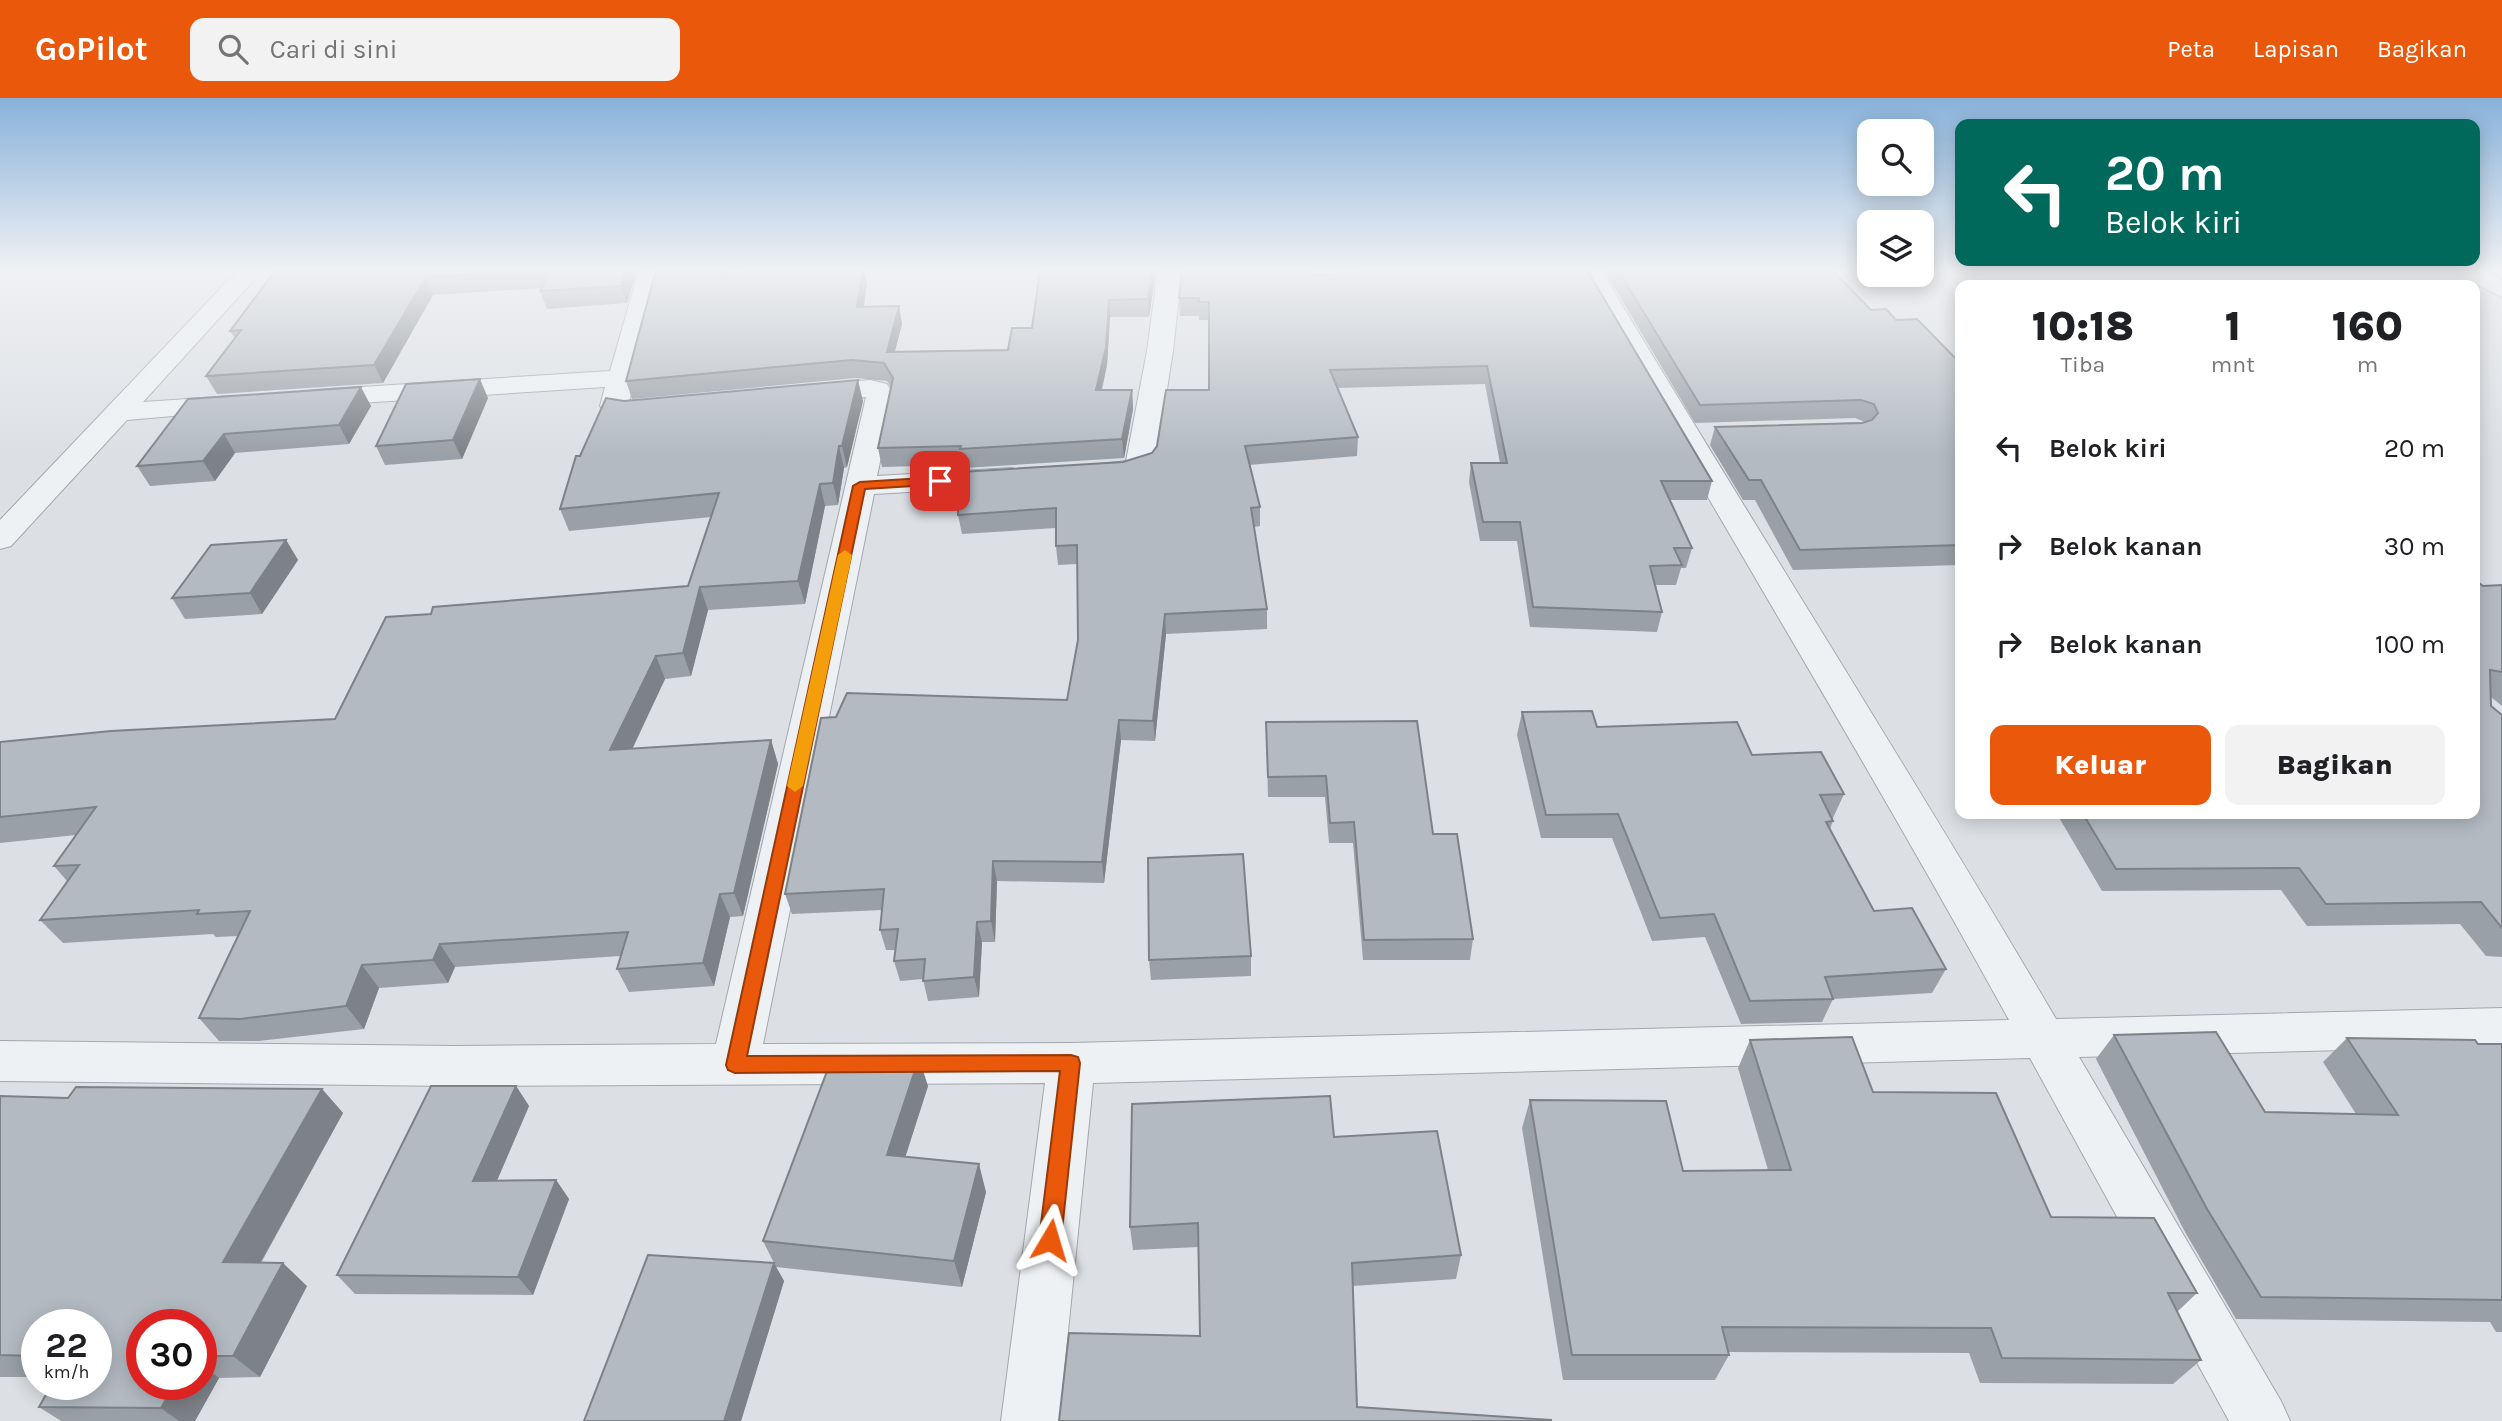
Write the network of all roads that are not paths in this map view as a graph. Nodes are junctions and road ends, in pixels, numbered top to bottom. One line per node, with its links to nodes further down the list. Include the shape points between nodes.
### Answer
1 (194, 332): 8 (street)
2 (634, 332): 5 (street)
3 (1162, 332): 9 (street, via 1140,465 1124,470)
4 (1630, 332): 12 (street, via 1698,435)
5 (622, 378): 7 (street, via 616,409); 8 (street)
6 (777, 397): 9 (street, via 877,390 880,396)
7 (684, 405)
8 (120, 412): 10 (street)
9 (860, 486): 15 (street)
10 (0, 539)
11 (2502, 1027): 12 (street)
12 (2042, 1040): 14 (street); 17 (street)
13 (0, 1061): 15 (street)
14 (1071, 1063): 15 (street); 16 (street)
15 (735, 1065)
16 (1030, 1421)
17 (2261, 1421)

